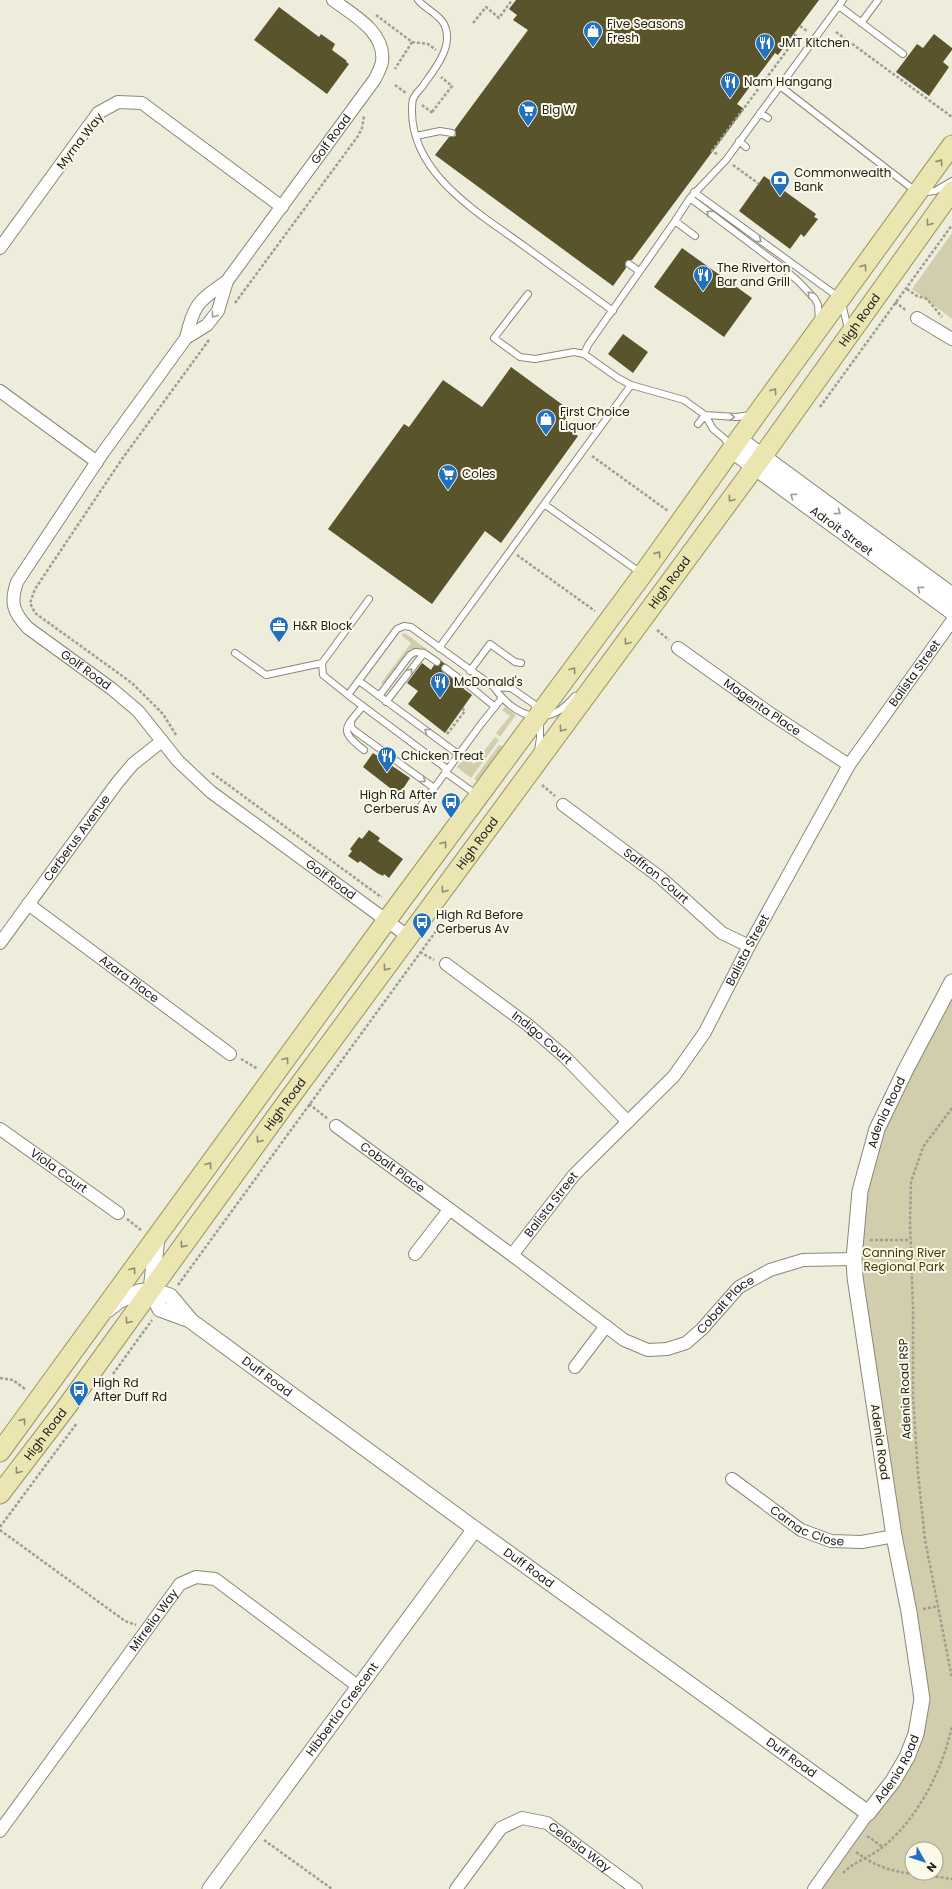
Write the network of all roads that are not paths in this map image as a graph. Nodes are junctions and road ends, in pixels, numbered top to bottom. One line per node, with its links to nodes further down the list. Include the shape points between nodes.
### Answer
1 (333, 0): 21 (street, Golf Road, via 362,21 373,33 381,45 382,62 375,79)
2 (418, 0): 12 (lane, via 441,20 447,36 444,52 413,98 412,111)
3 (843, 0): 5 (lane)
4 (878, 0): 6 (lane)
5 (839, 6): 6 (lane); 8 (lane)
6 (861, 23): 7 (lane)
7 (903, 54)
8 (780, 86): 9 (lane); 19 (lane)
9 (760, 113): 10 (lane); 13 (lane)
10 (768, 118)
11 (452, 133): 12 (lane, via 440,131)
12 (416, 136): 30 (lane, via 434,170 462,201)
13 (739, 141): 15 (lane); 18 (lane, via 726,160)
14 (952, 145): 19 (main road, one-way to 14)
15 (746, 147)
16 (952, 180): 19 (lane, via 936,191)
17 (952, 191): 33 (main road, High Road, one-way to 33)
18 (694, 192): 20 (lane); 29 (lane, one-way to 29)
19 (918, 193): 29 (main road, one-way to 19)
20 (690, 198): 22 (lane); 32 (lane, one-way to 20, via 818,305 808,291 783,268)
21 (282, 207): 24 (street, Myrna Way, via 142,103 118,102 98,113); 27 (street, Golf Road)
22 (675, 222): 23 (lane); 26 (lane)
23 (695, 236)
24 (0, 248)
25 (629, 264): 26 (lane)
26 (639, 271): 30 (lane)
27 (227, 281): 34 (street, Golf Road, via 202,300 192,315); 34 (street, Golf Road, one-way to 34, via 218,311 207,325)
28 (528, 294): 36 (lane, via 494,338 520,356 535,358 574,352)
29 (841, 299): 32 (main road); 33 (lane, via 848,322)
30 (613, 311): 36 (lane)
31 (918, 318): 35 (street)
32 (818, 330): 39 (main road, one-way to 32)
33 (848, 337): 44 (main road, High Road)
34 (186, 338): 43 (street, Golf Road)
35 (952, 339)
36 (584, 354): 37 (lane)
37 (631, 385): 40 (lane, via 668,398 684,400); 45 (lane)
38 (0, 391): 43 (street)
39 (759, 411): 40 (lane, one-way to 39, via 743,417); 42 (main road)
40 (705, 415): 41 (lane); 42 (lane, via 713,429)
41 (698, 424)
42 (735, 445): 44 (street, Adroit Street); 46 (main road, one-way to 42)
43 (97, 462): 73 (street, Golf Road, via 17,582 13,595 14,608 18,618 28,628 138,711)
44 (758, 462): 47 (street, Adroit Street, one-way to 47); 49 (street, Adroit Street, one-way to 44); 58 (main road, High Road, one-way to 58)
45 (544, 504): 46 (lane); 51 (lane)
46 (643, 574): 71 (main road, one-way to 46)
47 (952, 595)
48 (369, 599): 56 (lane)
49 (952, 612)
50 (952, 621): 76 (street, Balista Street)
51 (439, 648): 60 (lane); 63 (lane, via 411,627 404,626 397,629)
52 (678, 648): 76 (street, Magenta Place)
53 (236, 653): 56 (lane, via 266,675)
54 (424, 653): 55 (lane); 66 (lane, via 415,652 410,655); 68 (lane, one-way to 54)
55 (437, 662)
56 (322, 663): 65 (lane, via 323,675)
57 (521, 663): 60 (lane, via 515,662 490,644)
58 (610, 664): 71 (lane, via 563,709 549,716); 77 (main road, High Road, one-way to 77)
59 (445, 668): 62 (lane)
60 (470, 671): 61 (lane)
61 (477, 676): 64 (lane); 70 (lane, via 468,685)
62 (457, 677)
63 (359, 681): 65 (lane); 66 (lane)
64 (494, 687): 67 (lane); 71 (lane, via 510,688 534,704)
65 (348, 695): 69 (lane)
66 (379, 696): 68 (lane)
67 (502, 698): 70 (lane); 71 (lane, via 526,715)
68 (386, 702): 75 (lane, one-way to 68)
69 (363, 706): 72 (lane); 78 (lane)
70 (495, 707): 75 (lane)
71 (538, 717): 77 (lane, via 541,726); 80 (main road)
72 (351, 721): 74 (lane, via 346,733 349,739); 79 (lane, one-way to 79, via 355,731)
73 (162, 741): 83 (street, Cerberus Avenue, via 133,764 117,783); 84 (street, Golf Road, via 178,761 211,792)
74 (364, 750)
75 (458, 754): 78 (lane)
76 (849, 765): 87 (street, Balista Street)
77 (536, 766): 85 (main road, High Road, one-way to 85)
78 (446, 770): 79 (lane); 80 (lane)
79 (434, 788): 82 (lane)
80 (480, 797): 84 (main road, one-way to 80)
81 (563, 805): 87 (street, Saffron Court, via 660,878 722,933)
82 (418, 810)
83 (28, 904): 86 (street, Cerberus Avenue); 90 (street, Azara Place)
84 (387, 920): 85 (street, Golf Road); 96 (main road, one-way to 84)
85 (409, 937): 100 (main road, High Road, one-way to 100)
86 (0, 943)
87 (749, 946): 91 (street, Balista Street, via 705,1032 674,1076)
88 (446, 964): 91 (street, Indigo Court, via 528,1025 565,1057)
89 (952, 982): 99 (street, Adenia Road, via 877,1129 860,1191)
90 (230, 1054)
91 (628, 1122): 98 (street, Balista Street, via 574,1175)
92 (336, 1126): 94 (street, Cobalt Place)
93 (0, 1129): 95 (street, Viola Court)
94 (449, 1210): 97 (street); 98 (street, Cobalt Place)
95 (118, 1213)
96 (157, 1238): 100 (street); 101 (main road, one-way to 96)
97 (415, 1254)
98 (512, 1255): 103 (street, Cobalt Place)
99 (854, 1260): 103 (street, Cobalt Place, via 803,1260 770,1270 739,1287 686,1343 667,1349 648,1350 624,1340); 109 (street, Adenia Road)
100 (151, 1290): 101 (street, via 120,1300); 102 (street, Duff Road, via 170,1296); 102 (street, Duff Road, via 160,1309); 107 (main road, High Road, one-way to 107)
101 (100, 1317): 105 (main road, one-way to 101)
102 (191, 1321): 108 (street, Duff Road)
103 (606, 1326): 104 (street)
104 (575, 1367)
105 (0, 1452)
106 (732, 1479): 109 (street, Carnac Close, via 801,1530 831,1541 862,1542)
107 (0, 1494)
108 (475, 1529): 110 (street, Hibbertia Crescent); 111 (street, Duff Road)
109 (894, 1536): 111 (street, Adenia Road, via 922,1699 916,1734 907,1757 893,1781)
110 (359, 1687): 112 (street, Mirrelia Way, via 216,1579 196,1577 180,1584); 113 (street, Hibbertia Crescent)
111 (868, 1813): 116 (street, Adenia Road)
112 (0, 1831)
113 (210, 1889)
114 (456, 1889): 115 (street, Celosia Way, via 501,1828 522,1818 547,1823)
115 (636, 1889)
116 (814, 1889)

